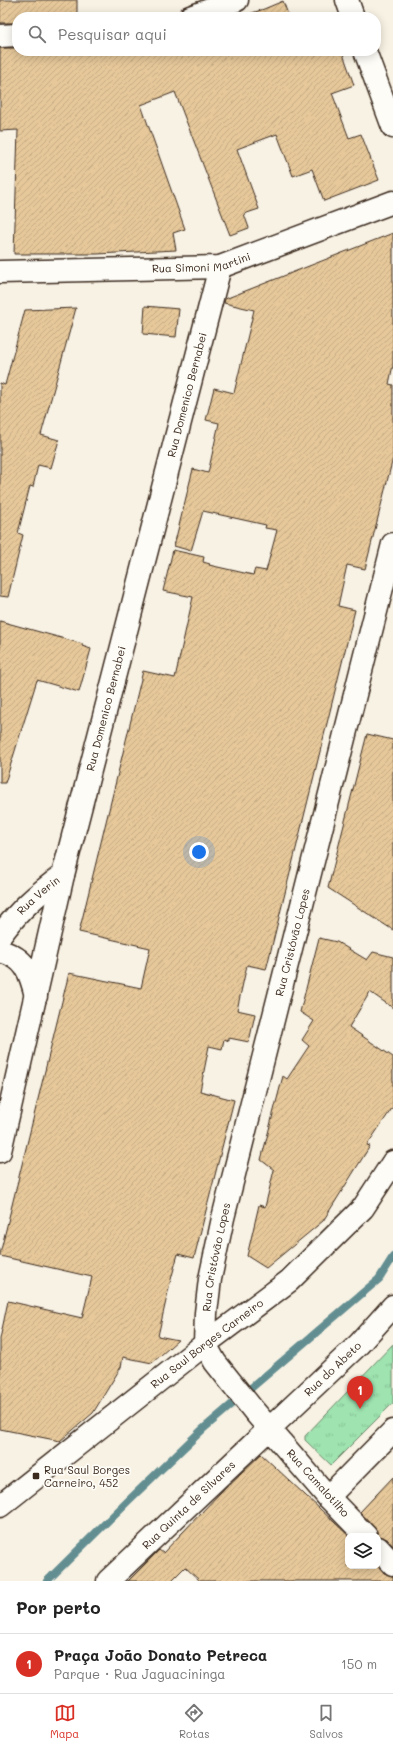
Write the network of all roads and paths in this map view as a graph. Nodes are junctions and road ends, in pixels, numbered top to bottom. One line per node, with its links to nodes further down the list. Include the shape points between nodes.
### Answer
1 (237, 0): 3 (street)
2 (347, 0): 4 (street)
3 (204, 12)
4 (351, 12)
5 (12, 35): 6 (street)
6 (0, 36)
7 (367, 56): 8 (street)
8 (393, 127)
9 (393, 202): 10 (street, Rua Simoni Martini)
10 (220, 268): 11 (street, Rua Simoni Martini); 13 (street, Rua Domenico Bernabei)
11 (0, 272)
12 (393, 544): 20 (street, Rua Cristóvão Lopes, via 223,1218 210,1279 206,1313)
13 (63, 875): 14 (street, Rua Verin, via 32,899); 16 (street, Rua Domenico Bernabei)
14 (0, 936)
15 (0, 952): 16 (street, via 20,959 29,971)
16 (36, 996): 17 (street, Rua Domenico Bernabei)
17 (0, 1151)
18 (393, 1162): 20 (street, Rua Saul Borges Carneiro, via 364,1208)
19 (393, 1306): 21 (street, Rua do Abeto, via 358,1344)
20 (210, 1353): 21 (street, Rua Camalotilho); 24 (street, Rua Saul Borges Carneiro)
21 (270, 1429): 23 (street, Rua Camalotilho); 28 (street, Rua Quinta de Silvares)
22 (393, 1432): 23 (street)
23 (328, 1497): 25 (street, Rua Camalotilho)
24 (0, 1506)
25 (363, 1533)
26 (381, 1551): 27 (street)
27 (393, 1564)
28 (108, 1581)

